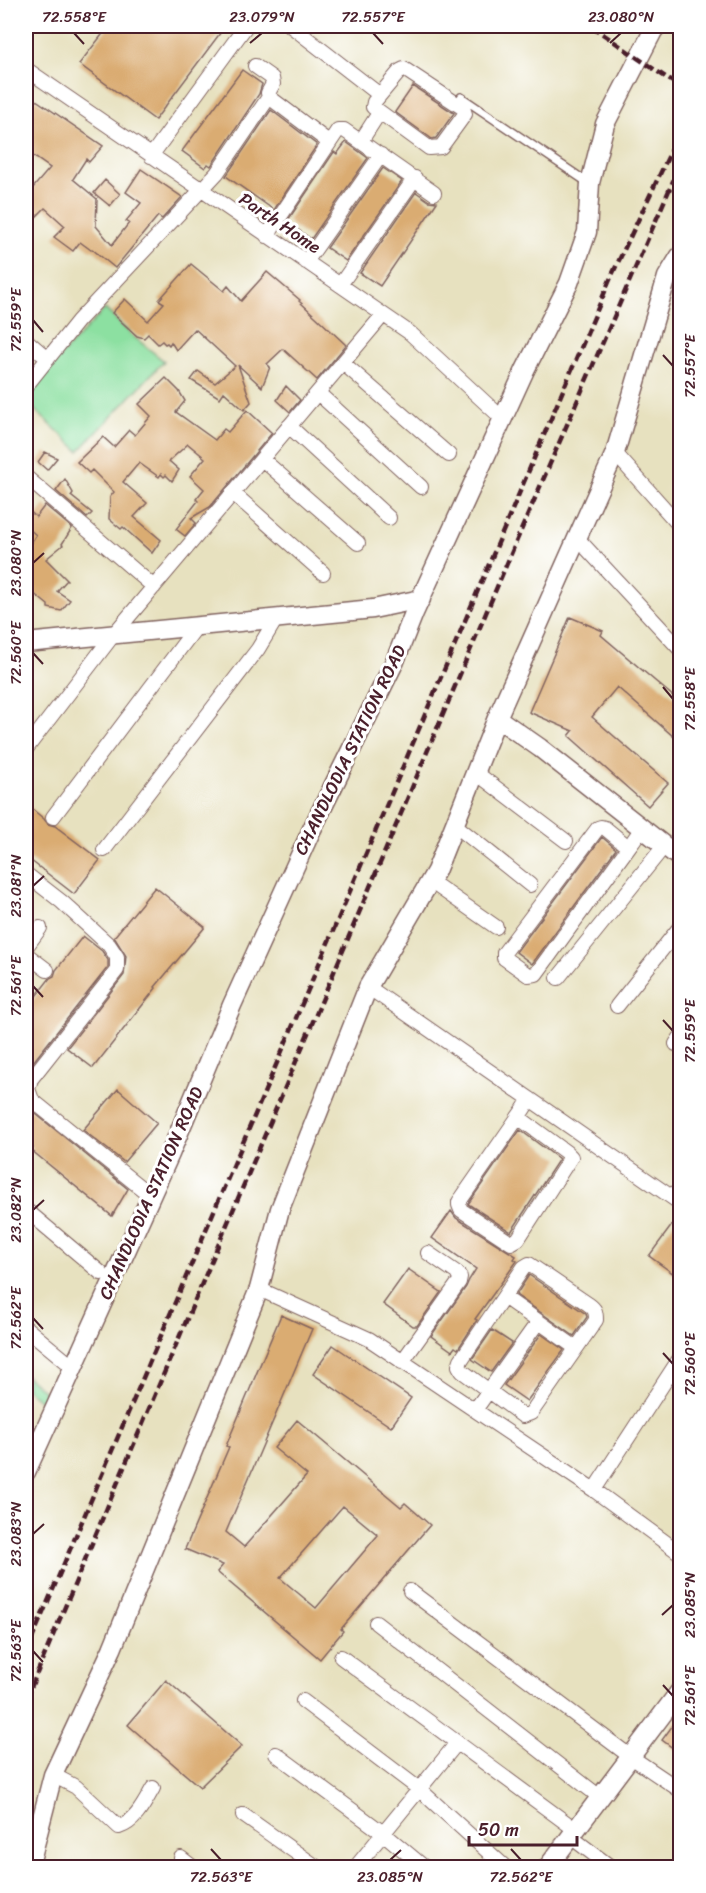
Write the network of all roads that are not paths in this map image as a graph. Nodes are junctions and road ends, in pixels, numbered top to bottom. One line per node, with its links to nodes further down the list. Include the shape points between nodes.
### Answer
1 (246, 26): 13 (street)
2 (291, 26): 6 (street)
3 (657, 26): 15 (street, CHANDLODIA STATION ROAD, via 605,124)
4 (255, 66): 7 (street, via 272,78)
5 (26, 69): 13 (street, Parth Home)
6 (376, 92)
7 (269, 97): 10 (street, via 326,140); 16 (street)
8 (461, 97): 15 (lane)
9 (379, 113): 9 (street, via 374,102 404,69 463,108 465,114 441,147 429,148); 11 (street)
10 (332, 139): 11 (street, via 338,130 344,130); 18 (street)
11 (361, 141): 12 (street)
12 (381, 155): 14 (street); 20 (street)
13 (151, 156): 16 (street, Parth Home)
14 (415, 178): 17 (street); 21 (street)
15 (590, 183): 28 (street, CHANDLODIA STATION ROAD, via 587,232 569,283)
16 (202, 191): 18 (street, Parth Home); 24 (street, via 78,321)
17 (434, 193)
18 (267, 236): 20 (street, Parth Home)
19 (681, 256): 30 (street, via 667,277)
20 (306, 262): 21 (street, Parth Home)
21 (340, 285): 22 (street, Parth Home)
22 (383, 315): 25 (street); 28 (street, Parth Home, via 410,333)
23 (26, 340): 24 (street)
24 (48, 359): 26 (street)
25 (343, 363): 27 (street); 31 (street)
26 (26, 386)
27 (318, 393): 29 (street); 34 (street)
28 (503, 419): 42 (street, CHANDLODIA STATION ROAD)
29 (289, 426): 32 (street); 36 (street)
30 (615, 453): 37 (street); 38 (street)
31 (449, 455)
32 (262, 459): 35 (street); 39 (street)
33 (26, 477): 41 (street)
34 (421, 487)
35 (233, 493): 40 (street); 41 (street)
36 (389, 518)
37 (681, 526)
38 (577, 538): 47 (street); 48 (street)
39 (358, 543)
40 (323, 573)
41 (154, 587): 45 (street)
42 (421, 599): 43 (street, via 373,609); 73 (street, CHANDLODIA STATION ROAD, via 232,1005)
43 (276, 619): 44 (street); 57 (street, via 258,649)
44 (198, 626): 45 (street); 51 (street)
45 (114, 634): 46 (street); 49 (street)
46 (26, 643)
47 (681, 649)
48 (497, 718): 50 (street); 53 (street)
49 (26, 749)
50 (475, 771): 52 (street); 54 (street)
51 (53, 817)
52 (455, 825): 60 (street); 61 (street)
53 (642, 828): 55 (street); 56 (street)
54 (566, 841)
55 (665, 845): 58 (street); 68 (street)
56 (628, 847): 56 (street, via 536,974 528,975 504,958 598,828 605,828)
57 (104, 850)
58 (681, 858)
59 (26, 874): 73 (street, via 62,902 117,957 117,970 31,1079 28,1089 32,1100)
60 (430, 881): 62 (street); 69 (street)
61 (530, 885)
62 (496, 927)
63 (681, 927): 70 (street)
64 (40, 928): 65 (street)
65 (26, 947)
66 (26, 954): 67 (street)
67 (47, 970)
68 (558, 978)
69 (368, 987): 71 (street); 78 (street, via 280,1209)
70 (617, 1006)
71 (530, 1099): 72 (street); 74 (street)
72 (518, 1117): 72 (street, via 459,1202 461,1210 511,1243 518,1239 571,1157)
73 (151, 1196): 85 (street, CHANDLODIA STATION ROAD)
74 (681, 1203)
75 (26, 1210): 77 (street)
76 (428, 1253): 84 (street, via 457,1273 459,1282)
77 (101, 1273)
78 (259, 1289): 84 (street, via 369,1339); 99 (street, via 112,1649)
79 (504, 1297): 80 (street); 82 (street, via 529,1264 595,1309 596,1320); 86 (street, via 459,1366)
80 (538, 1322): 82 (street); 86 (street)
81 (26, 1328): 85 (street)
82 (576, 1348): 86 (street, via 527,1416)
83 (681, 1358): 89 (street)
84 (402, 1362): 87 (street)
85 (73, 1367): 88 (street, CHANDLODIA STATION ROAD)
86 (489, 1391): 87 (street)
87 (475, 1410): 89 (street)
88 (26, 1472)
89 (594, 1490): 90 (street)
90 (681, 1553)
91 (410, 1591): 98 (street)
92 (376, 1623): 103 (street)
93 (341, 1657): 96 (street)
94 (303, 1701): 101 (street)
95 (677, 1702): 98 (street)
96 (457, 1743): 101 (street); 106 (street)
97 (276, 1754): 105 (street)
98 (631, 1756): 102 (street); 103 (street)
99 (53, 1775): 100 (street, via 76,1787 119,1827 136,1815); 108 (street)
100 (153, 1788)
101 (419, 1789): 105 (street); 113 (street)
102 (681, 1790)
103 (601, 1798): 106 (street)
104 (243, 1815): 110 (street)
105 (383, 1833): 111 (street); 112 (street)
106 (573, 1834): 114 (street); 115 (street)
107 (182, 1858): 109 (street)
108 (29, 1868)
109 (194, 1868)
110 (318, 1868)
111 (355, 1868)
112 (425, 1868)
113 (506, 1868)
114 (547, 1868)
115 (612, 1868)

